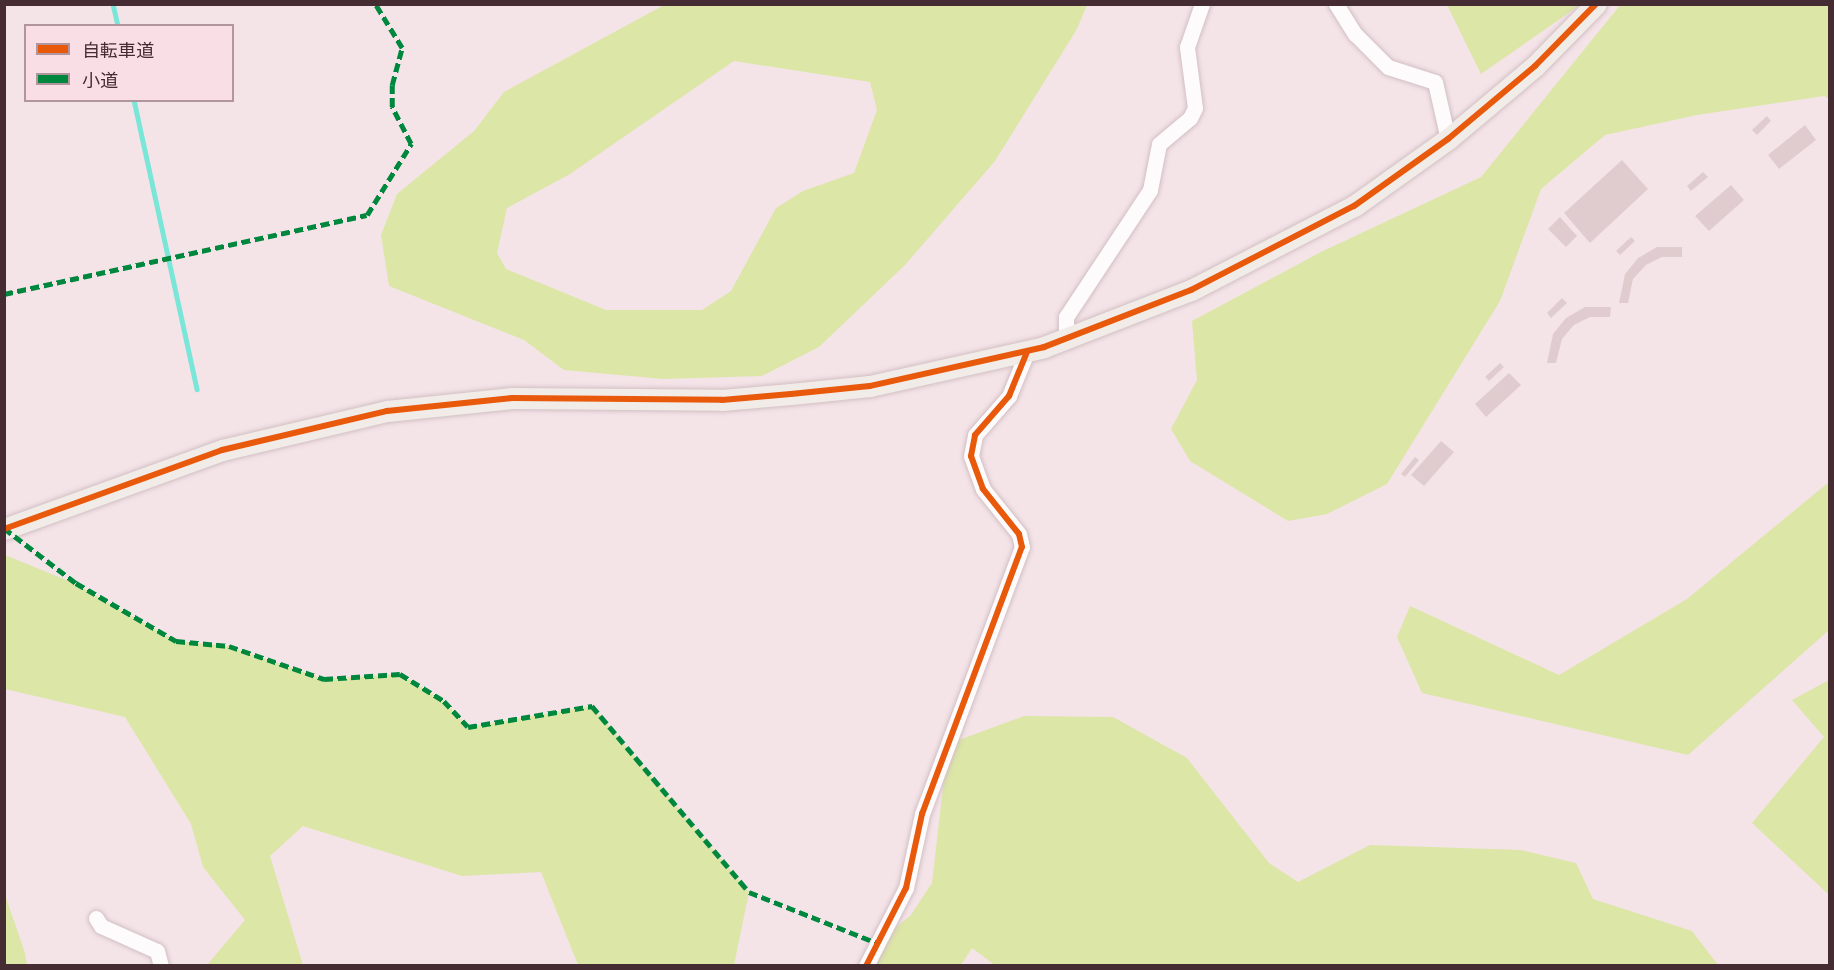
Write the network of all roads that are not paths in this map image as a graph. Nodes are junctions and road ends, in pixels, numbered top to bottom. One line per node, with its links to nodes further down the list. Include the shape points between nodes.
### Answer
1 (1202, 4): 5 (street, via 1187,47 1195,108 1190,118 1159,144 1150,190 1066,317)
2 (1336, 4): 4 (street, via 1355,34 1388,67 1436,82)
3 (1596, 4): 4 (street, via 1535,66)
4 (1448, 139): 5 (street, via 1354,206 1252,262 1127,318)
5 (1066, 340): 6 (street)
6 (1027, 352): 7 (street, via 870,386 791,394 723,400 512,398 387,411 222,450); 10 (street, via 1009,396 975,435 971,456 983,489 1019,534 1022,547 922,814 906,888)
7 (4, 529)
8 (96, 918): 9 (street, via 100,926 156,951)
9 (160, 966)
10 (867, 966)

